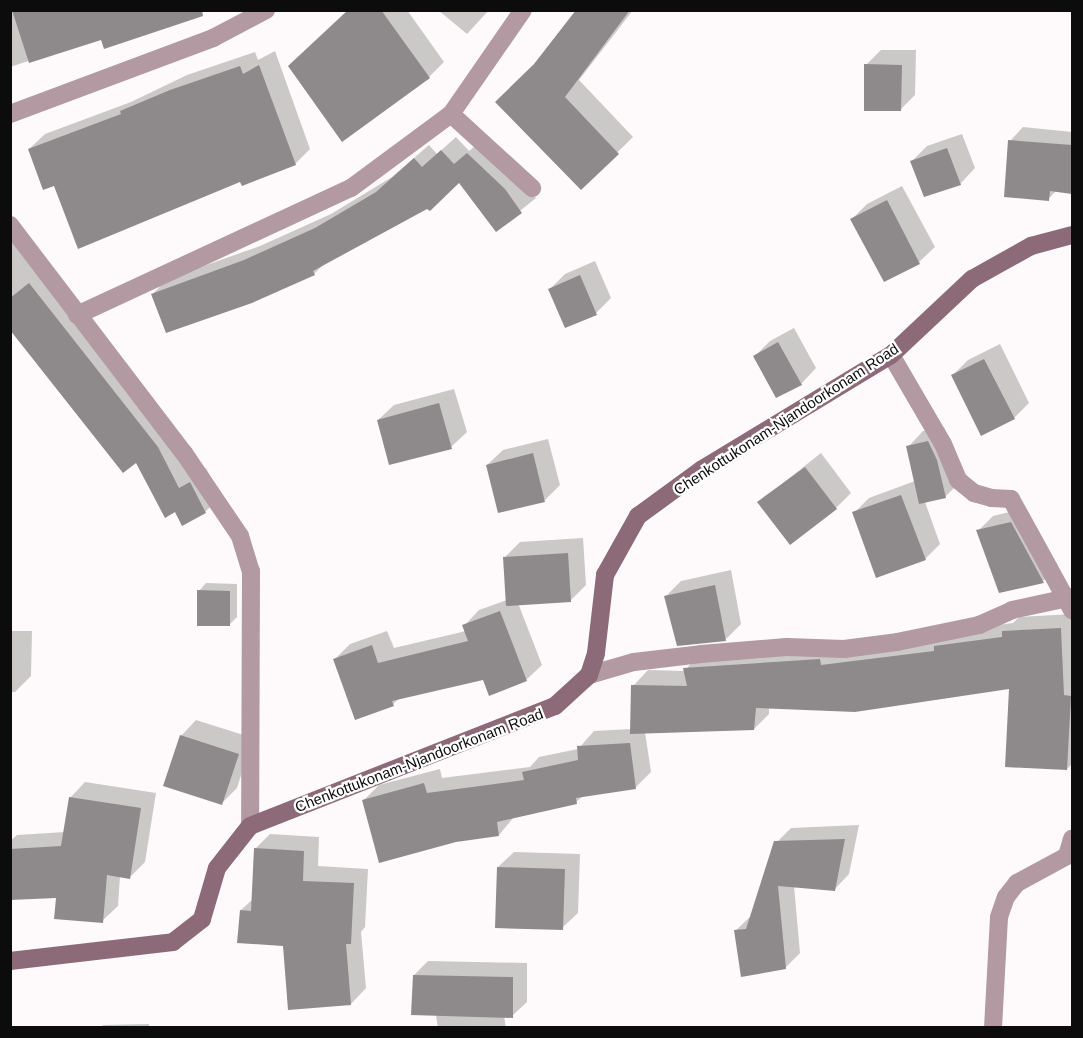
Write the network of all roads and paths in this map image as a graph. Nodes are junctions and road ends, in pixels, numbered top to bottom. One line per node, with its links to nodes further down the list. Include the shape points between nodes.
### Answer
1 (266, 10): 3 (street, via 213,38)
2 (523, 10): 4 (street)
3 (10, 114)
4 (451, 114): 5 (street); 8 (street, via 351,188)
5 (532, 188)
6 (10, 225): 8 (street)
7 (1072, 235): 9 (main road, Chenkottukonam-Njandoorkonam Road, via 1031,246 972,279)
8 (77, 315): 12 (street, via 184,453 240,536 251,571)
9 (891, 355): 10 (street, via 943,444 958,480 991,498 1011,498); 11 (main road, Chenkottukonam-Njandoorkonam Road, via 701,470 638,516 605,575 596,653)
10 (1071, 601): 11 (street, via 1012,610 979,625 897,642 844,649 787,647 701,654 634,662)
11 (589, 675): 12 (main road, Chenkottukonam-Njandoorkonam Road, via 555,706 527,720)
12 (250, 826): 14 (main road, via 217,868 202,919 173,942)
13 (1072, 839): 15 (street, via 1067,856 1017,883 1006,897 999,917)
14 (10, 961)
15 (993, 1028)

